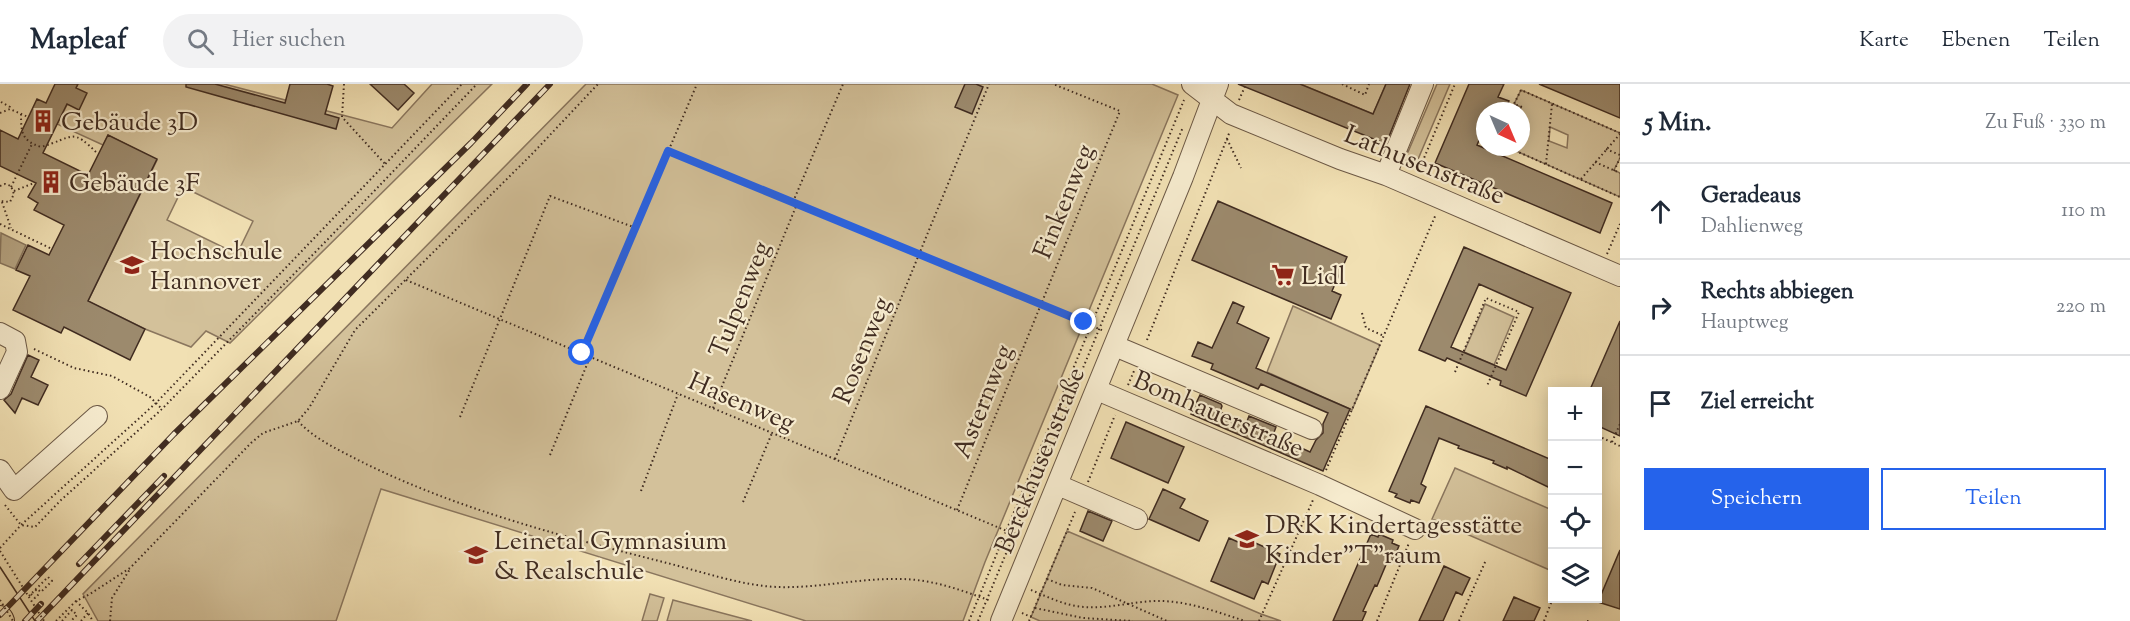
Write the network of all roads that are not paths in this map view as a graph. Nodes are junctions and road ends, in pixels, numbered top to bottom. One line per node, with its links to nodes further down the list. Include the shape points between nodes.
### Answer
1 (1193, 84): 3 (street, Lathusenstraße)
2 (1423, 84): 4 (street)
3 (1215, 92): 4 (street, Lathusenstraße, via 1232,114); 7 (street, Berckhusenstraße)
4 (1386, 175): 5 (street, Lathusenstraße)
5 (1620, 276)
6 (0, 333): 8 (street, via 17,346)
7 (1115, 346): 9 (street, Berckhusenstraße); 11 (street)
8 (0, 389)
9 (1097, 390): 13 (street, Berckhusenstraße); 15 (street, Bomhauerstraße)
10 (97, 416): 12 (street, via 14,490)
11 (1311, 429)
12 (0, 470)
13 (1058, 485): 14 (street); 16 (street, Berckhusenstraße)
14 (1137, 519)
15 (1415, 529)
16 (1004, 614)

